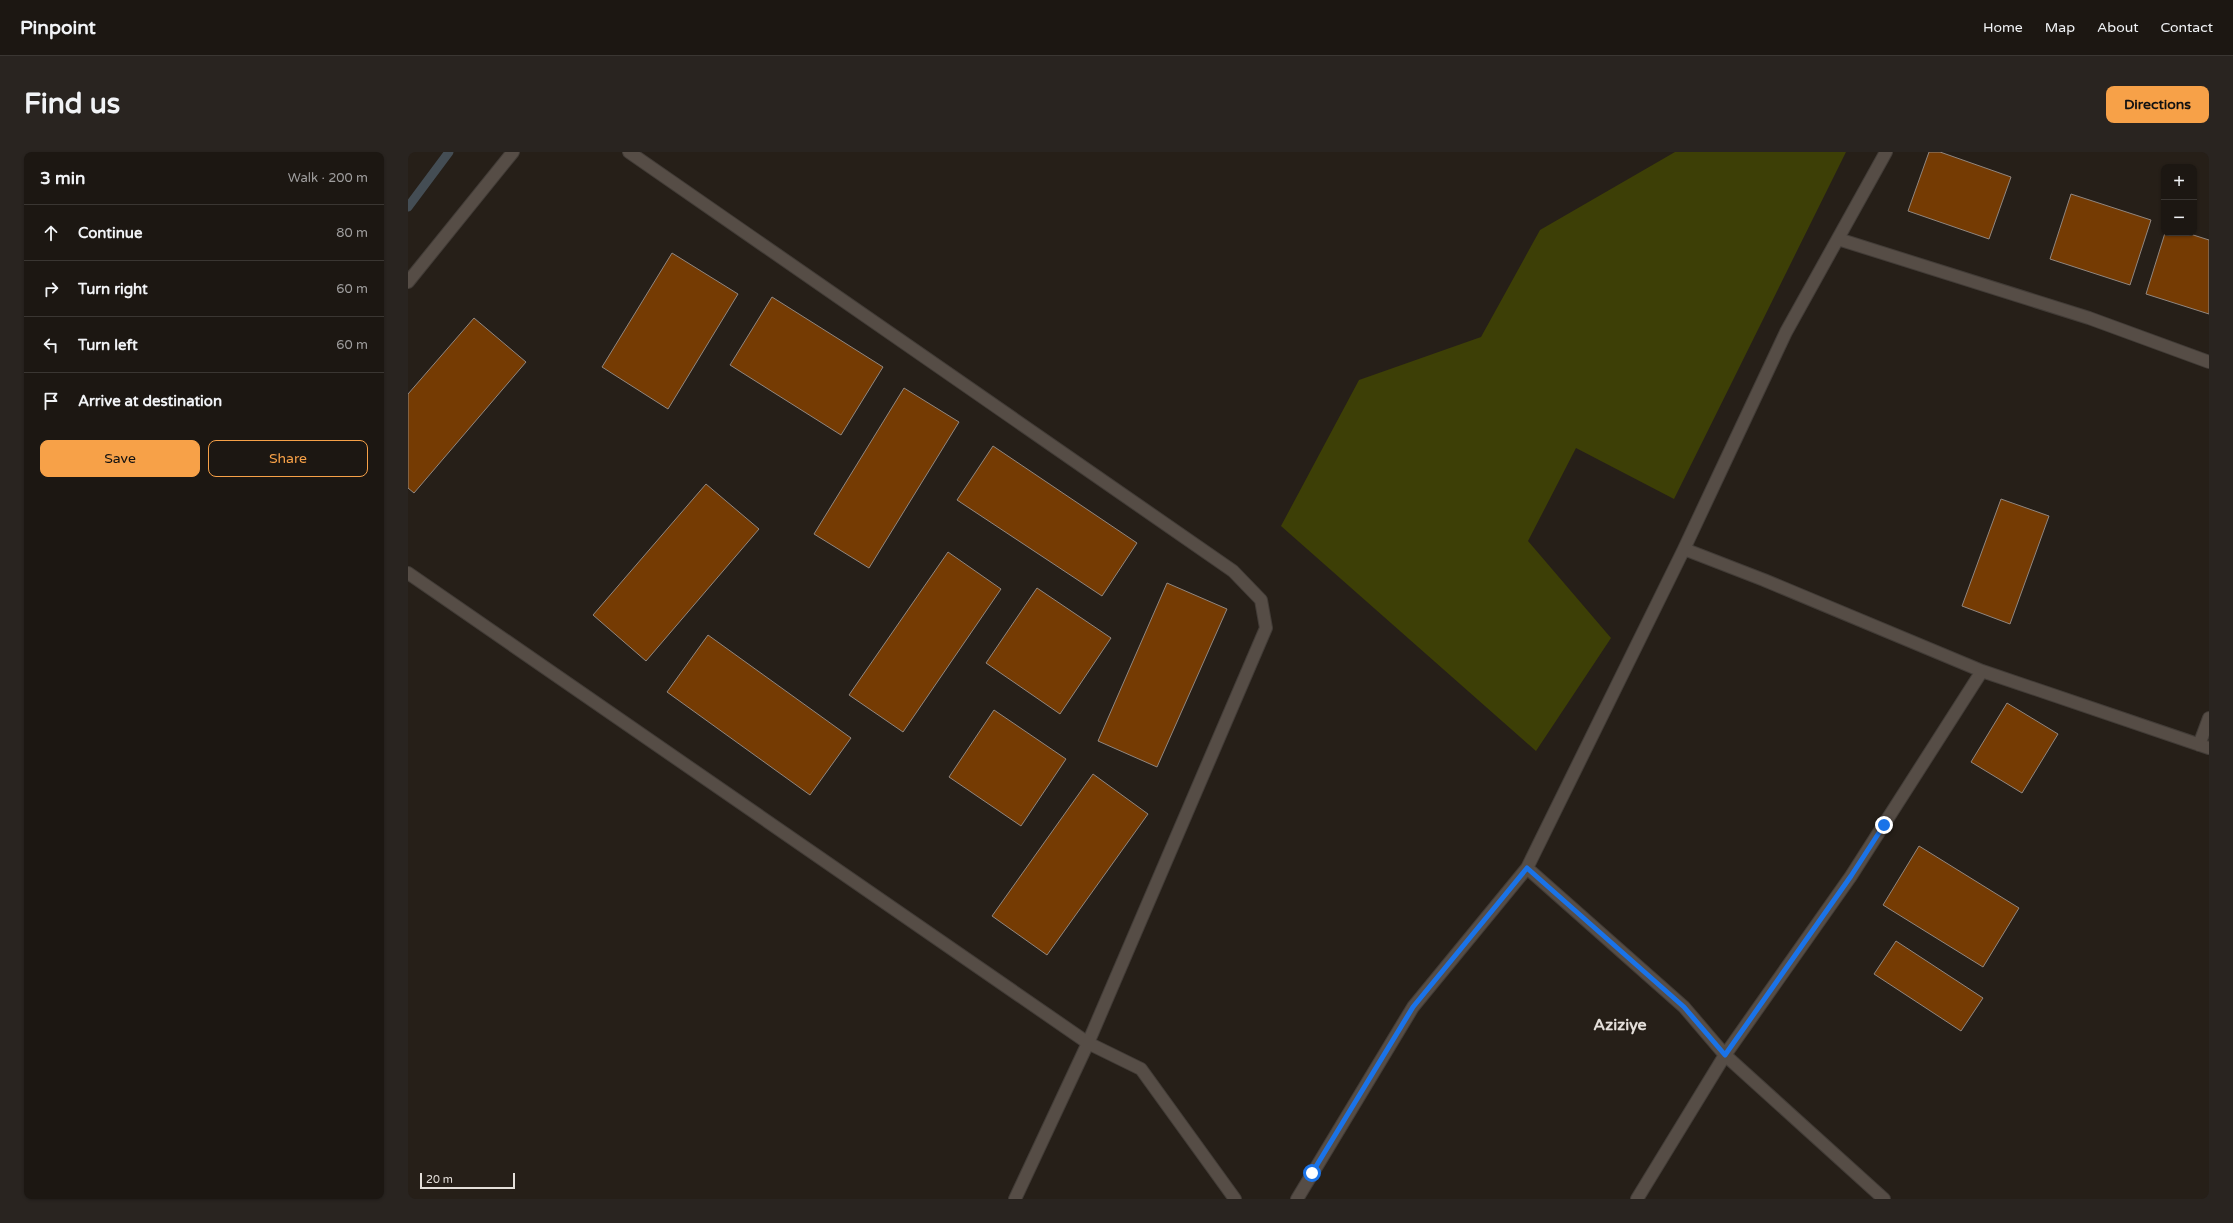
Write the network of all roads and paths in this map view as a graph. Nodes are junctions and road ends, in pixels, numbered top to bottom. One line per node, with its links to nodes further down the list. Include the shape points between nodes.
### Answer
1 (513, 152): 5 (street)
2 (629, 152): 13 (street, via 1233,571 1261,600 1266,628)
3 (1886, 152): 4 (street)
4 (1838, 239): 6 (street, via 2089,318); 7 (street, via 1786,332)
5 (408, 282)
6 (2209, 362)
7 (1684, 549): 9 (street); 12 (street)
8 (408, 573): 13 (street)
9 (1982, 671): 11 (street); 14 (street, via 1851,876)
10 (2209, 718): 11 (street)
11 (2204, 747)
12 (1527, 868): 14 (street, via 1684,1007); 17 (street, via 1413,1007)
13 (1088, 1043): 15 (street); 16 (street, via 1141,1069)
14 (1725, 1055): 18 (street); 19 (street)
15 (1015, 1199)
16 (1235, 1199)
17 (1297, 1199)
18 (1637, 1199)
19 (1884, 1199)

